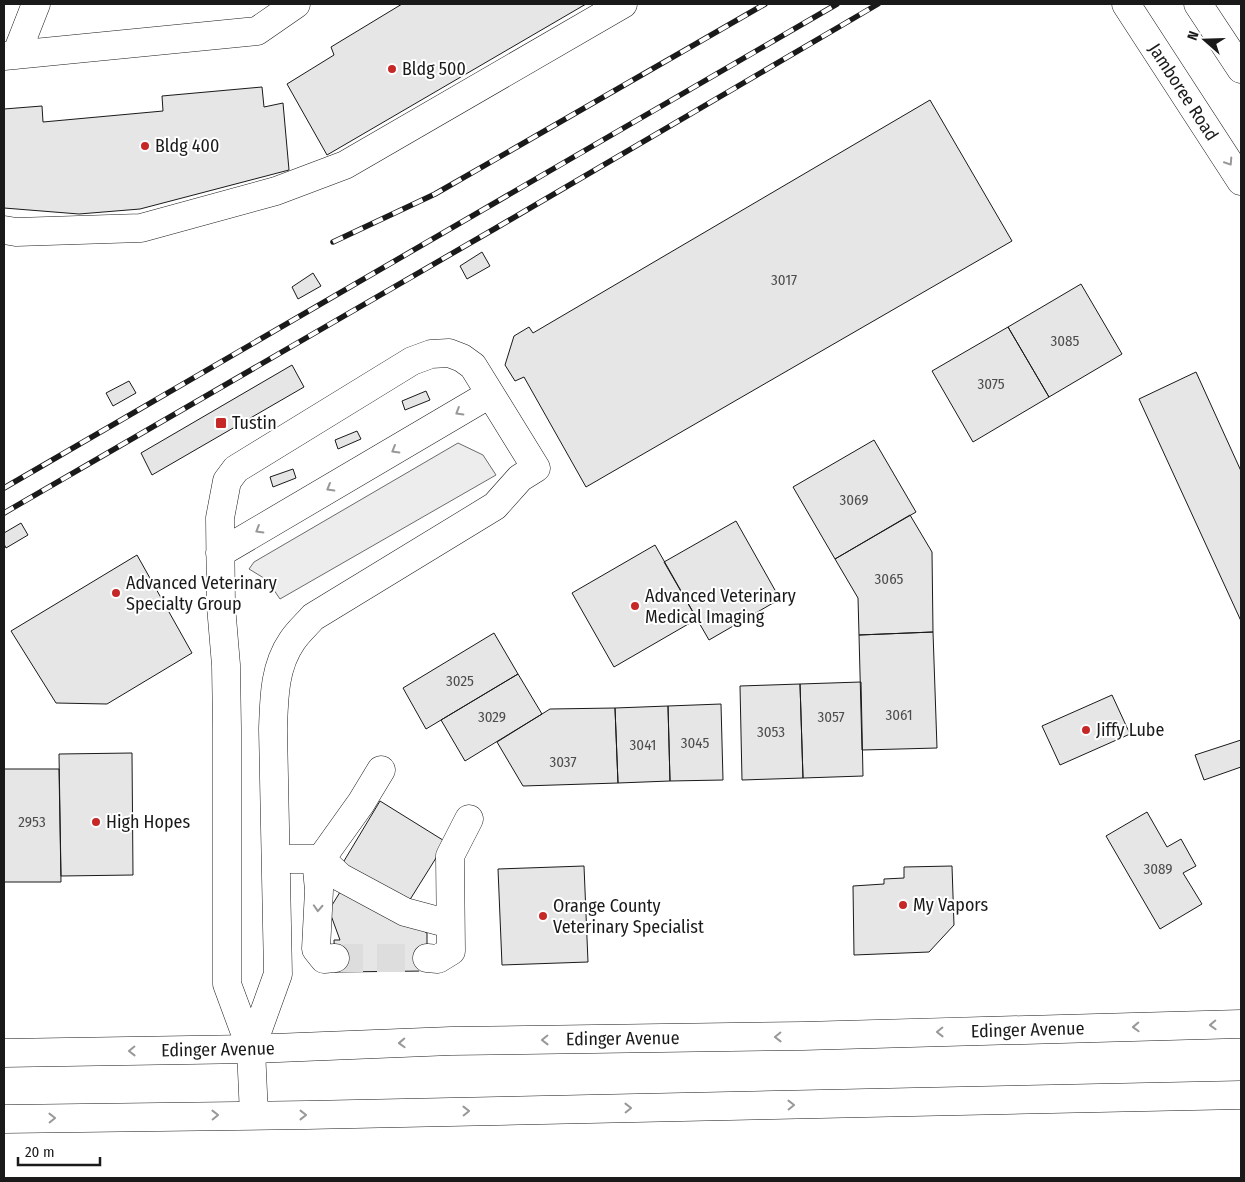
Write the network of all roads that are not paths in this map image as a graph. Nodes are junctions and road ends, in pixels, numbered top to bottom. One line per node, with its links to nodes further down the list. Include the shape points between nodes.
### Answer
1 (36, 4): 6 (main road)
2 (296, 4): 6 (main road, via 257,31)
3 (623, 4): 9 (main road, via 345,164 276,191 141,228)
4 (1126, 4): 8 (main road, Jamboree Road, one-way to 8)
5 (1198, 4): 7 (main road)
6 (10, 56)
7 (1241, 69)
8 (1241, 182)
9 (4, 230)
10 (490, 394): 11 (main road, one-way to 11); 11 (main road, via 473,366 462,358 449,353 431,354 412,362 236,469 228,481 223,500); 15 (main road, via 536,468 520,478 495,506 313,617 282,660 277,676 273,729)
11 (220, 553): 20 (main road, via 226,665 227,984)
12 (381, 770): 14 (main road, via 361,803)
13 (469, 819): 16 (main road, via 450,856)
14 (318, 859): 15 (main road); 16 (main road, via 340,877 405,912); 17 (main road, one-way to 17, via 316,949 324,959)
15 (276, 860): 20 (main road, via 278,974)
16 (450, 924): 18 (main road, via 451,951 438,959)
17 (335, 958)
18 (427, 958)
19 (1241, 1024): 20 (main road, Edinger Avenue, one-way to 20, via 803,1036 451,1041)
20 (250, 1049): 21 (main road, Edinger Avenue, one-way to 21); 23 (main road)
21 (4, 1053)
22 (1241, 1095): 23 (main road, one-way to 22)
23 (254, 1115): 24 (main road, one-way to 23)
24 (4, 1119)

